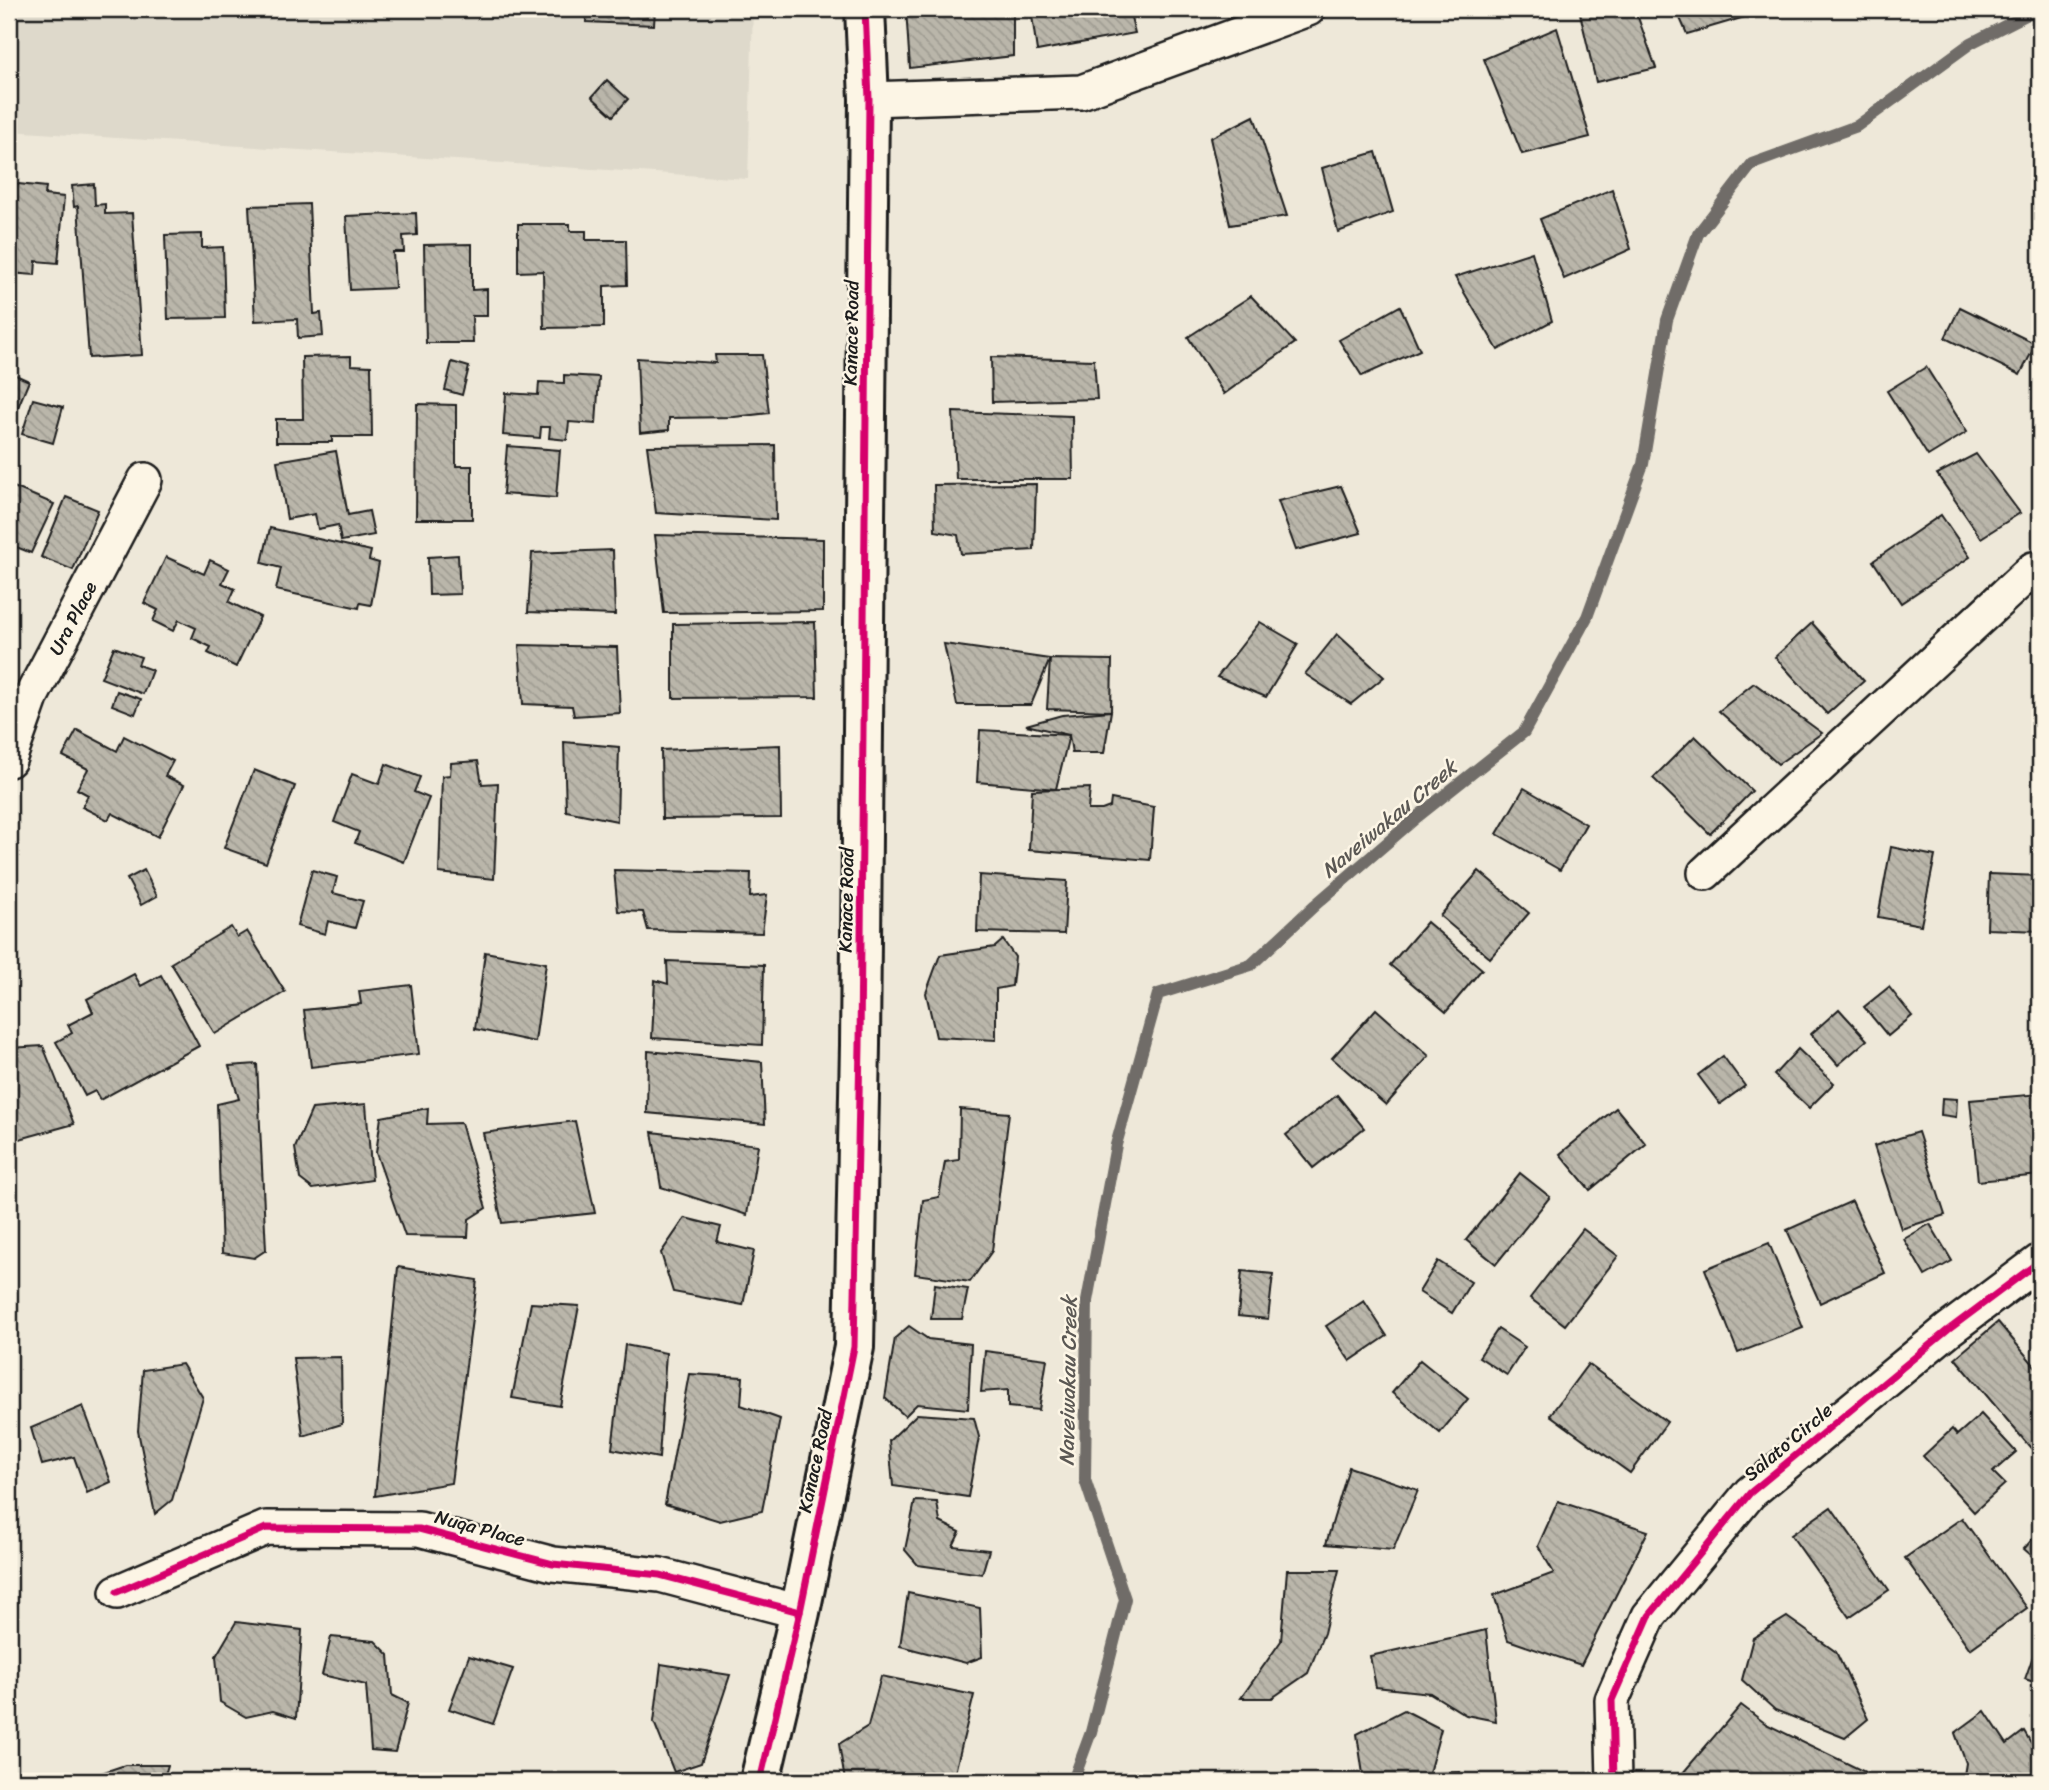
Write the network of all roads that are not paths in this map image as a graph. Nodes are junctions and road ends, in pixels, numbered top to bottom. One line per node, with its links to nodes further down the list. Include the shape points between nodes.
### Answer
1 (865, 9): 3 (street, Kanace Road)
2 (1308, 9): 3 (street, via 1081,92)
3 (869, 99): 10 (street, Kanace Road, via 854,1347)
4 (145, 480): 6 (street, Ura Place, via 33,695)
5 (2040, 568): 7 (street, via 2033,569)
6 (9, 760)
7 (1705, 873)
8 (2040, 1261): 12 (street, Salato Circle, via 1948,1330 1750,1493 1649,1616 1612,1700)
9 (117, 1592): 10 (street, Nuqa Place, via 266,1528 419,1529 552,1563 660,1575)
10 (800, 1612): 11 (street, Kanace Road)
11 (760, 1781)
12 (1614, 1781)

